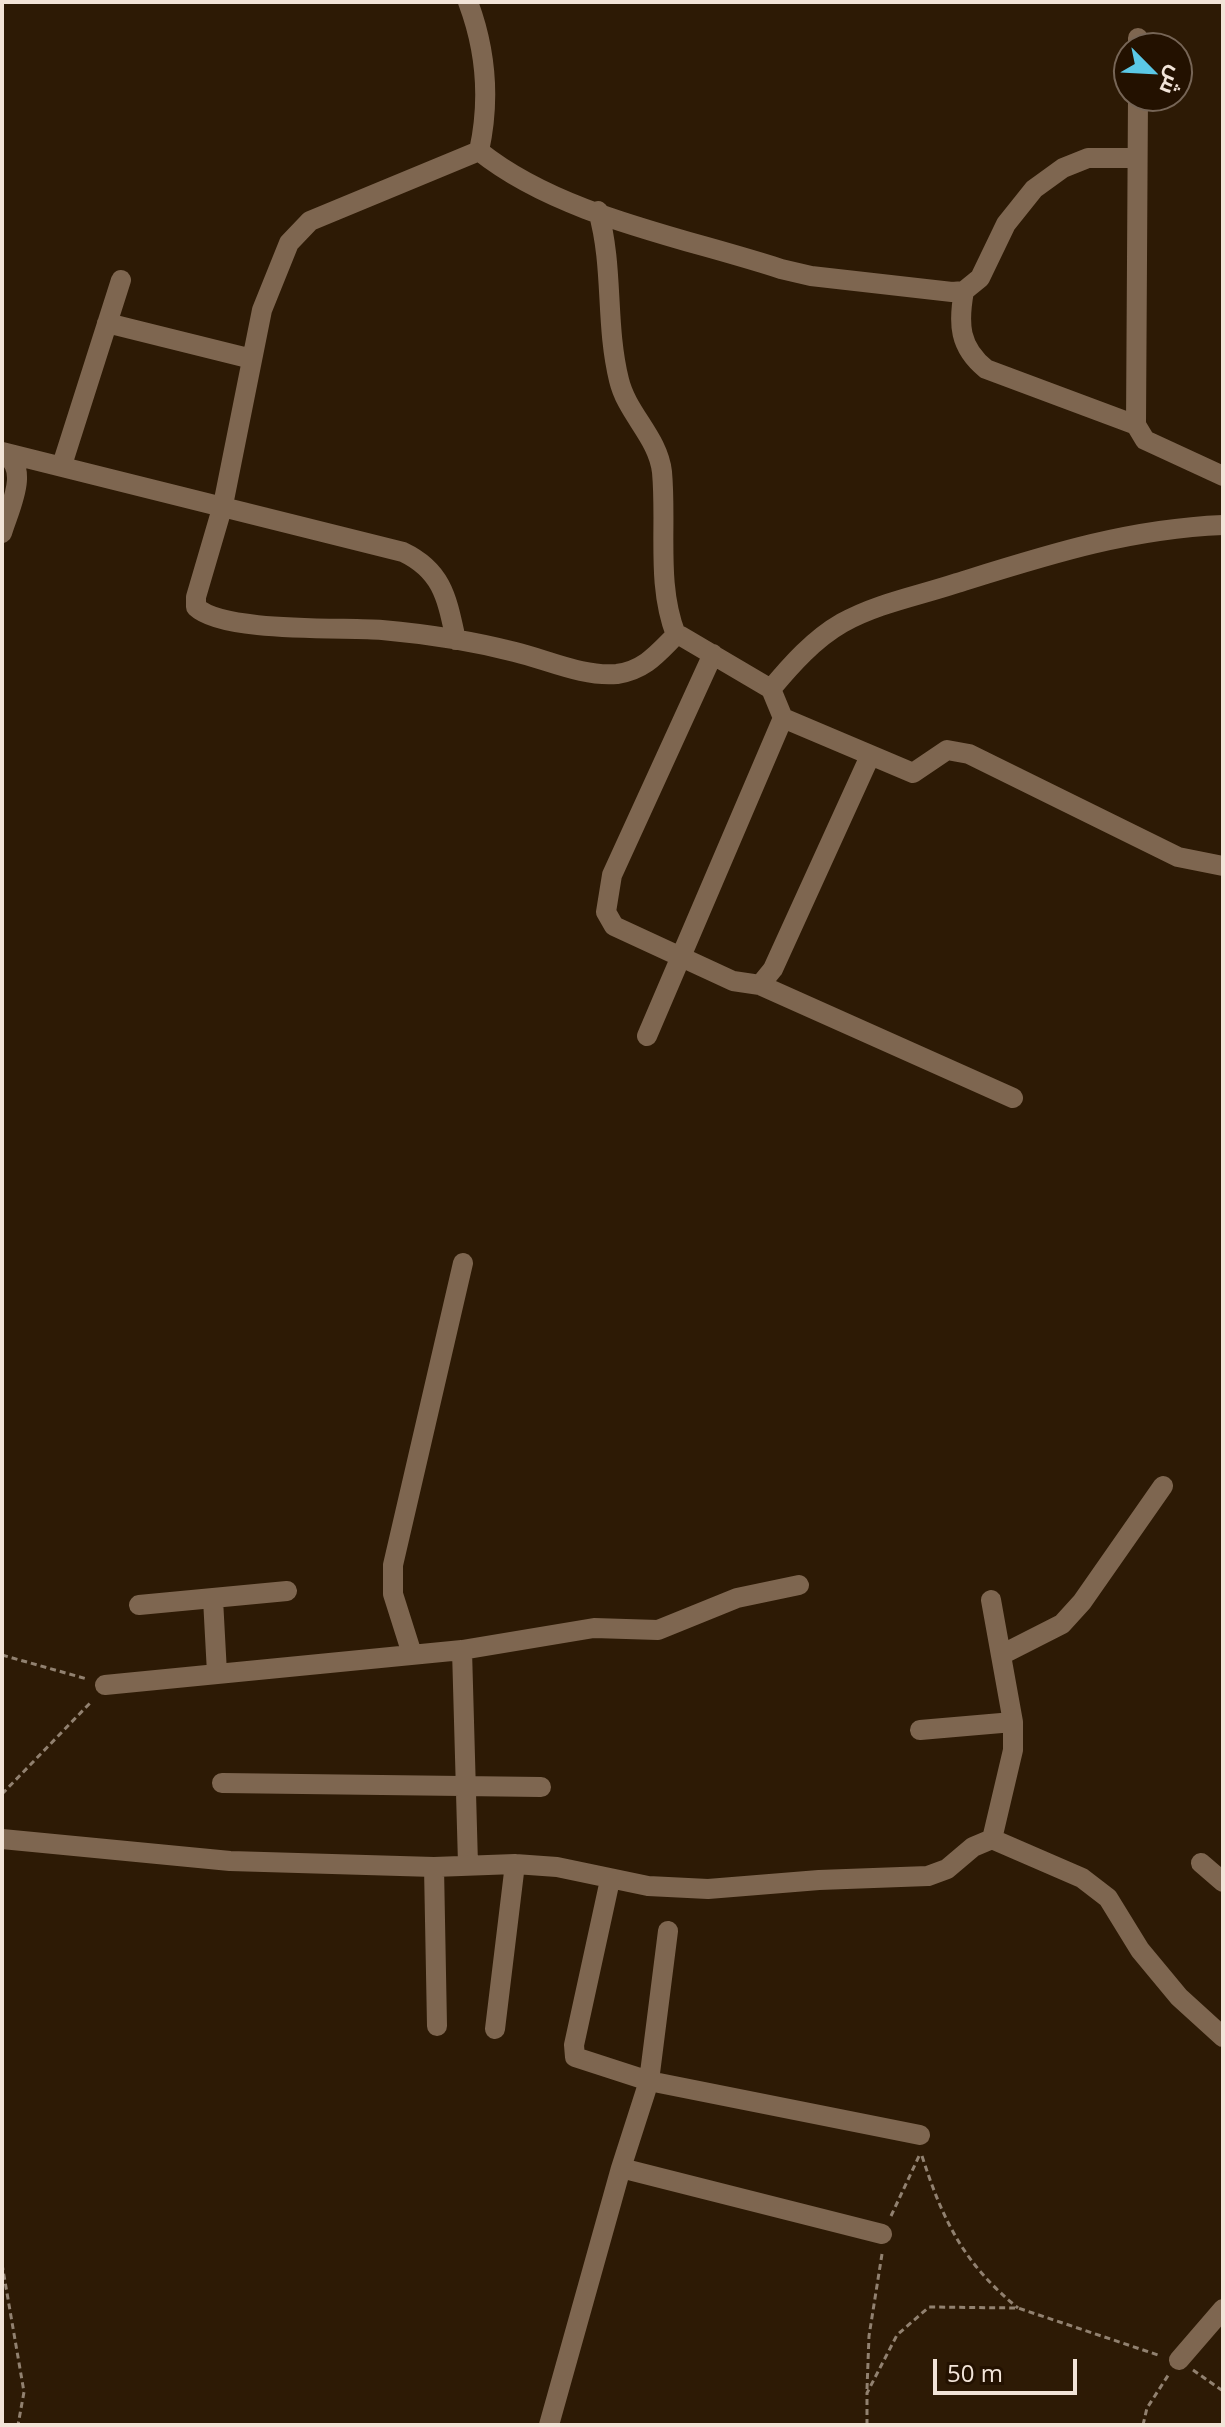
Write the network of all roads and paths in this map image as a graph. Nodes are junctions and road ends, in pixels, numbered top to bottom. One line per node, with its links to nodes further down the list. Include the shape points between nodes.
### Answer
1 (468, 2): 3 (street, via 486,93)
2 (1138, 112): 4 (street)
3 (479, 151): 5 (street, via 551,198); 9 (street, via 310,221 298,231 273,277)
4 (1137, 158): 7 (street, via 1088,158 1034,189 1006,224 980,278); 10 (street)
5 (598, 211): 7 (street, via 811,276); 17 (street, via 609,255 609,316 619,380 627,405 655,446 661,469 665,600)
6 (121, 280): 8 (street)
7 (964, 291): 10 (street, via 961,333 971,357 986,369)
8 (107, 323): 9 (street); 12 (street)
9 (252, 359): 14 (street)
10 (1136, 425): 13 (street, via 1145,440)
11 (2, 452): 12 (street); 16 (street, via 18,467)
12 (62, 465): 14 (street)
13 (1223, 476)
14 (223, 505): 18 (street, via 419,560 441,582); 18 (street, via 196,597 202,613 270,626 355,628)
15 (1223, 525): 20 (street, via 1114,537 887,603 819,640)
16 (2, 533)
17 (676, 635): 18 (street, via 659,656 618,674 595,674); 19 (street)
18 (456, 640)
19 (713, 654): 20 (street); 24 (street, via 607,894 606,912 614,926)
20 (771, 689): 21 (street)
21 (783, 718): 22 (street); 24 (street)
22 (870, 756): 23 (street, via 913,773 947,750 969,754 1178,857); 25 (street, via 773,969)
23 (1223, 866)
24 (680, 957): 25 (street, via 746,985); 26 (street)
25 (760, 985): 27 (street)
26 (647, 1036)
27 (1013, 1098)
28 (463, 1263): 36 (street, via 393,1565 393,1594)
29 (1163, 1486): 38 (street, via 1062,1624)
30 (799, 1585): 35 (street, via 737,1598 658,1630 594,1628)
31 (287, 1591): 32 (street)
32 (213, 1599): 34 (street); 39 (street)
33 (991, 1600): 38 (street)
34 (139, 1605)
35 (462, 1650): 36 (street); 45 (street)
36 (412, 1654): 39 (street)
37 (2, 1655): 40 (path)
38 (1001, 1655): 41 (street)
39 (217, 1673): 40 (street)
40 (105, 1685): 46 (path)
41 (1013, 1722): 42 (street); 48 (street, via 1013,1750)
42 (920, 1730)
43 (222, 1783): 45 (street)
44 (541, 1787): 45 (street)
45 (467, 1788): 50 (street)
46 (2, 1794)
47 (2, 1839): 52 (street, via 230,1861)
48 (992, 1839): 53 (street, via 947,1869 913,1878 708,1889); 58 (street, via 1082,1878 1108,1898 1140,1950)
49 (1201, 1863): 54 (street)
50 (468, 1864): 51 (street); 52 (street)
51 (515, 1864): 53 (street, via 557,1867); 57 (street)
52 (434, 1867): 56 (street)
53 (610, 1880): 59 (street, via 575,2057)
54 (1223, 1882)
55 (668, 1931): 59 (street)
56 (437, 2026)
57 (495, 2029)
58 (1223, 2037)
59 (649, 2081): 60 (street); 61 (street)
60 (920, 2135)
61 (621, 2168): 62 (street); 70 (street)
62 (882, 2234): 64 (path, via 920,2152 951,2231 985,2281); 68 (path)
63 (2, 2264): 69 (path, via 24,2392)
64 (1018, 2308): 66 (path); 68 (path, via 929,2307 897,2335)
65 (1223, 2309): 66 (street)
66 (1179, 2360): 67 (path); 72 (path, via 1147,2408)
67 (1223, 2391)
68 (867, 2393): 71 (path)
69 (18, 2425)
70 (549, 2425)
71 (867, 2425)
72 (1143, 2425)

